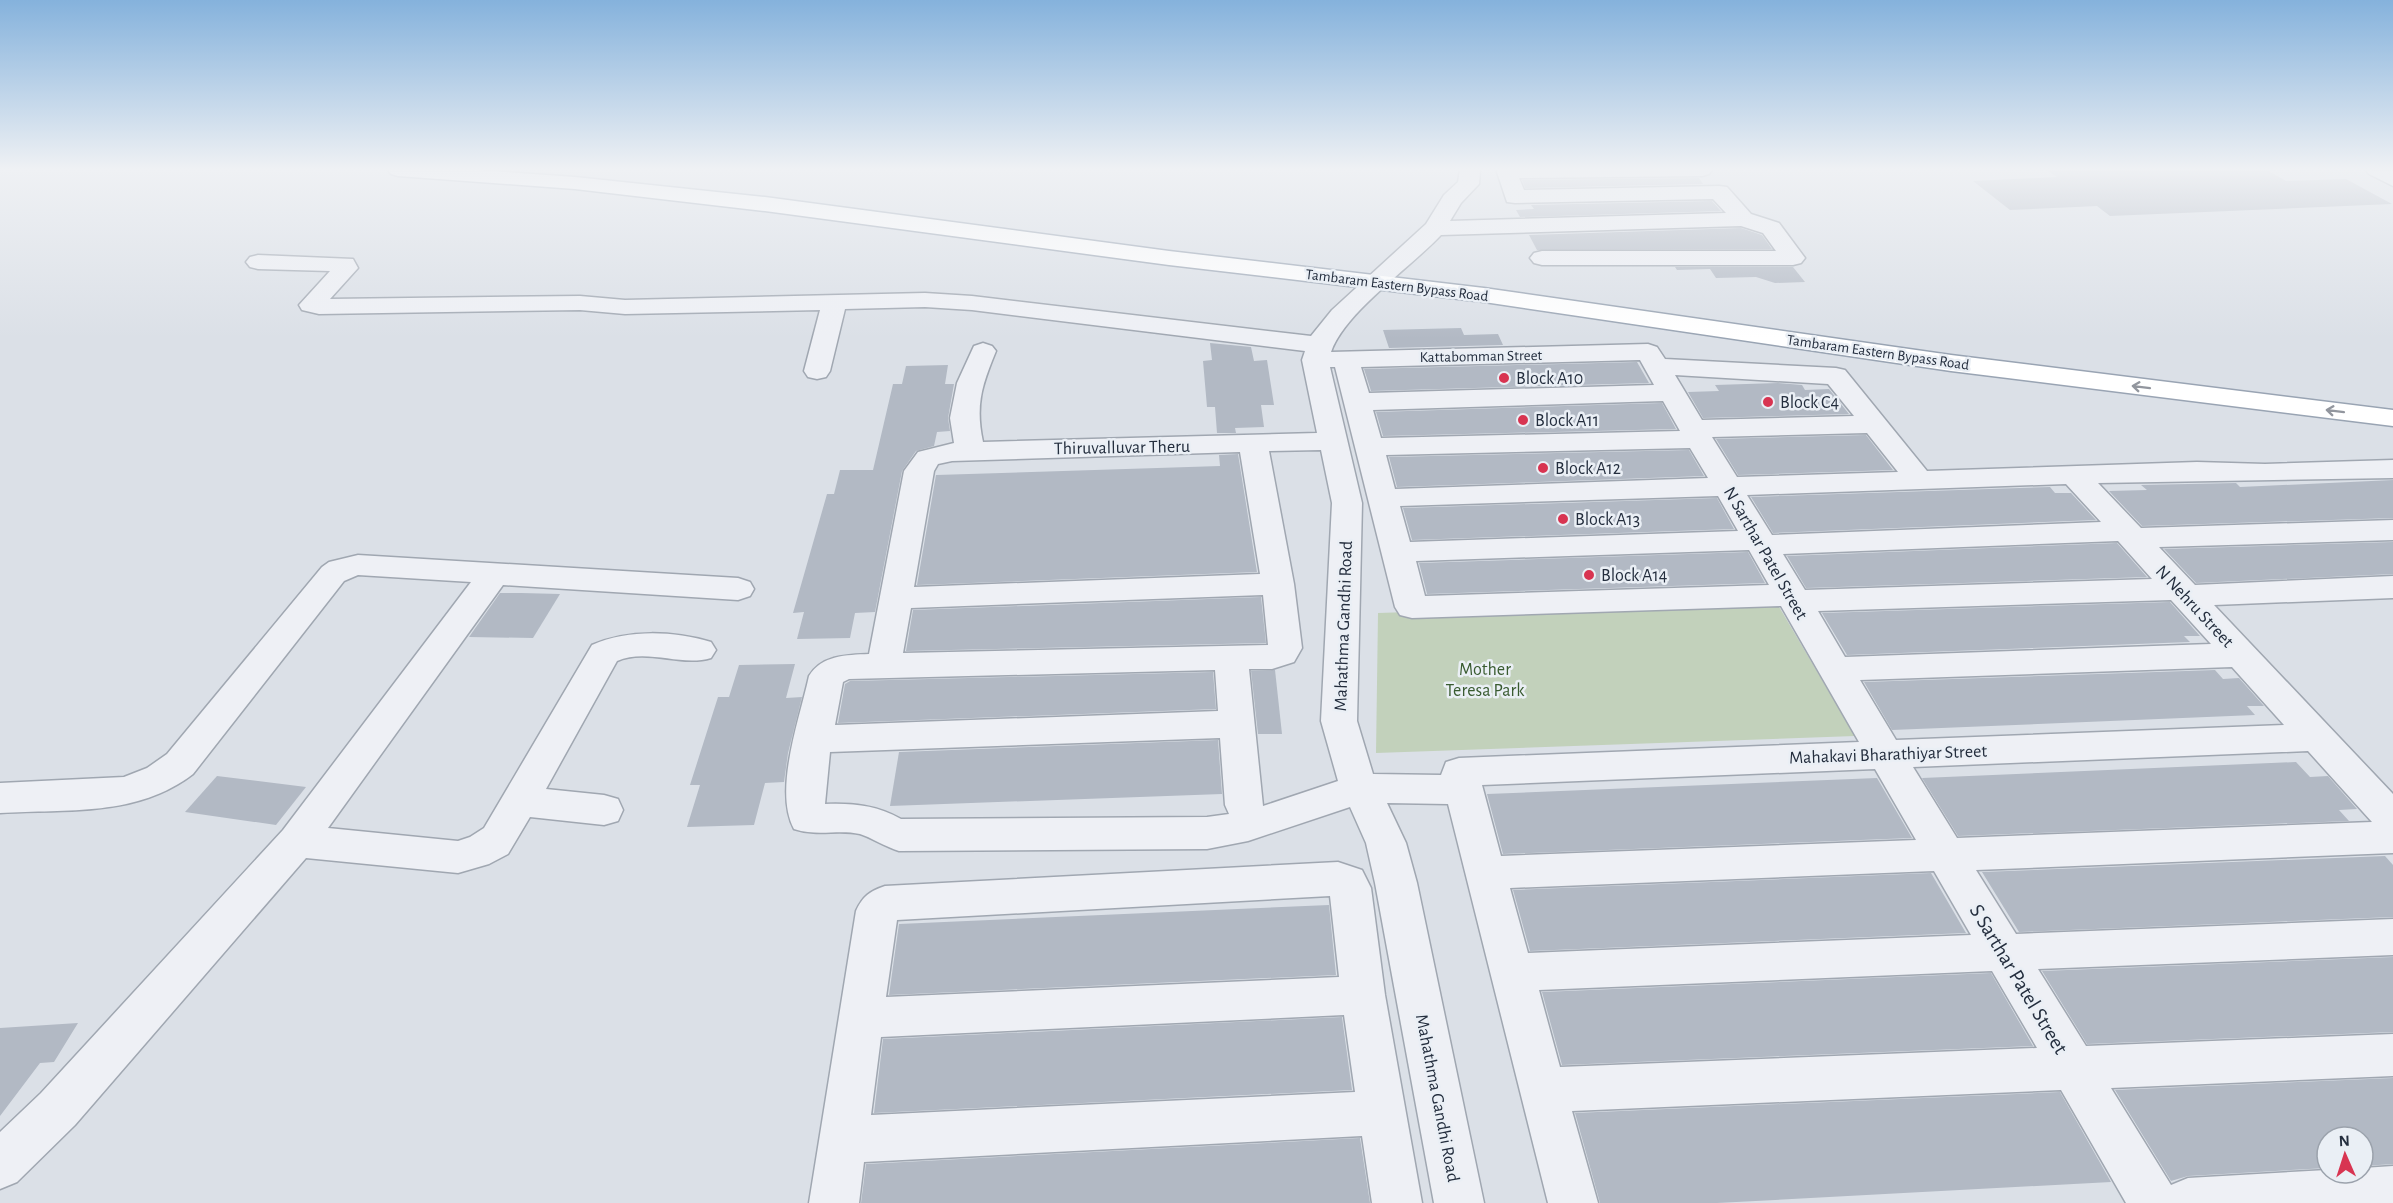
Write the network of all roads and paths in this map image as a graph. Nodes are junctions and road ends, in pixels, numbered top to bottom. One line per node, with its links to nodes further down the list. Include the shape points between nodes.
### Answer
1 (929, 226): 8 (main road, Tambaram Eastern Bypass Road, via 1169,258)
2 (1041, 226): 8 (main road, Tambaram Eastern Bypass Road)
3 (1492, 226): 5 (street)
4 (1765, 226): 6 (street, via 1771,228 1793,258)
5 (1435, 228): 8 (street)
6 (1542, 258)
7 (258, 262): 9 (street, Kattabomman Street, via 345,264 346,268 310,305 319,307)
8 (1385, 276): 11 (street, via 1341,315 1323,337); 14 (main road, Tambaram Eastern Bypass Road, via 1600,296 1950,345); 16 (main road, Tambaram Eastern Bypass Road, one-way to 8, via 1962,364 1484,295)
9 (834, 303): 11 (street, Kattabomman Street, via 972,303); 13 (street)
10 (983, 351): 22 (street, via 970,383 964,418)
11 (1327, 355): 12 (street, Kattabomman Street); 15 (street); 19 (street, Mahathma Gandhi Road)
12 (1659, 370): 15 (street); 17 (street, via 1836,376); 18 (street, N Sarthar Patel Street)
13 (817, 371)
14 (2393, 399)
15 (1358, 402): 21 (street)
16 (2393, 418)
17 (1874, 423): 18 (street); 25 (street)
18 (1696, 434): 21 (street); 26 (street, N Sarthar Patel Street)
19 (1332, 441): 20 (street, Thiruvalluvar Theru); 49 (street, Mahathma Gandhi Road, via 1347,503 1339,721)
20 (1253, 444): 22 (street, Thiruvalluvar Theru); 33 (street)
21 (1370, 447): 27 (street)
22 (970, 451): 37 (street, Thiruvalluvar Theru, via 938,454 928,458 919,471)
23 (2393, 469): 24 (street)
24 (2074, 476): 25 (street); 29 (street, N Nehru Street)
25 (1920, 481): 26 (street)
26 (1727, 487): 27 (street); 30 (street, N Sarthar Patel Street)
27 (1384, 498): 31 (street)
28 (2393, 530): 29 (street)
29 (2129, 535): 30 (street); 36 (street, N Nehru Street)
30 (1760, 543): 31 (street); 38 (street, N Sarthar Patel Street)
31 (1398, 552): 38 (street, via 1412,607)
32 (495, 573): 35 (street); 50 (street, via 358,565 340,569 180,764 160,779 124,792); 56 (street)
33 (1278, 584): 37 (street); 41 (street, via 1285,648 1282,654)
34 (2393, 587): 36 (street)
35 (738, 589)
36 (2183, 592): 38 (street); 40 (street, N Nehru Street)
37 (896, 598): 42 (street)
38 (1793, 598): 43 (street, N Sarthar Patel Street)
39 (699, 650): 51 (street, via 627,645 604,652)
40 (2240, 655): 43 (street); 45 (street, N Nehru Street)
41 (1232, 658): 42 (street); 44 (street)
42 (884, 665): 46 (street, via 842,667 827,676)
43 (1835, 669): 47 (street, N Sarthar Patel Street)
44 (1238, 724): 46 (street); 52 (street)
45 (2316, 736): 47 (street, Mahakavi Bharathiyar Street); 54 (street, N Nehru Street)
46 (815, 739): 49 (street, Mahakavi Bharathiyar Street, via 804,811 808,818 867,820 899,835 1207,832 1248,826)
47 (1885, 754): 48 (street, Mahakavi Bharathiyar Street); 57 (street, S Sarthar Patel Street)
48 (1462, 781): 49 (street, Mahakavi Bharathiyar Street); 58 (street)
49 (1361, 788): 73 (street, Mahathma Gandhi Road, via 1386,843 1396,883)
50 (0, 798)
51 (520, 801): 53 (street); 56 (street, via 489,848 458,857)
52 (1244, 805)
53 (604, 810)
54 (2393, 819)
55 (2393, 837): 57 (street)
56 (297, 841): 69 (street, via 58,1109)
57 (1946, 855): 58 (street); 60 (street, S Sarthar Patel Street)
58 (1486, 873): 61 (street)
59 (2393, 937): 60 (street)
60 (2004, 952): 61 (street); 65 (street, S Sarthar Patel Street)
61 (1512, 972): 66 (street)
62 (1363, 995): 63 (street); 63 (street, via 1350,888 1348,882 1338,879 889,901 877,911); 67 (street)
63 (862, 1018): 68 (street)
64 (2393, 1055): 65 (street)
65 (2074, 1070): 66 (street); 75 (street, S Sarthar Patel Street)
66 (1543, 1090): 74 (street)
67 (1382, 1113): 68 (street); 72 (street)
68 (844, 1140): 71 (street)
69 (0, 1165)
70 (2393, 1191): 76 (street)
71 (834, 1203)
72 (1397, 1203)
73 (1459, 1203)
74 (1573, 1203)
75 (2154, 1203)
76 (2188, 1203)

